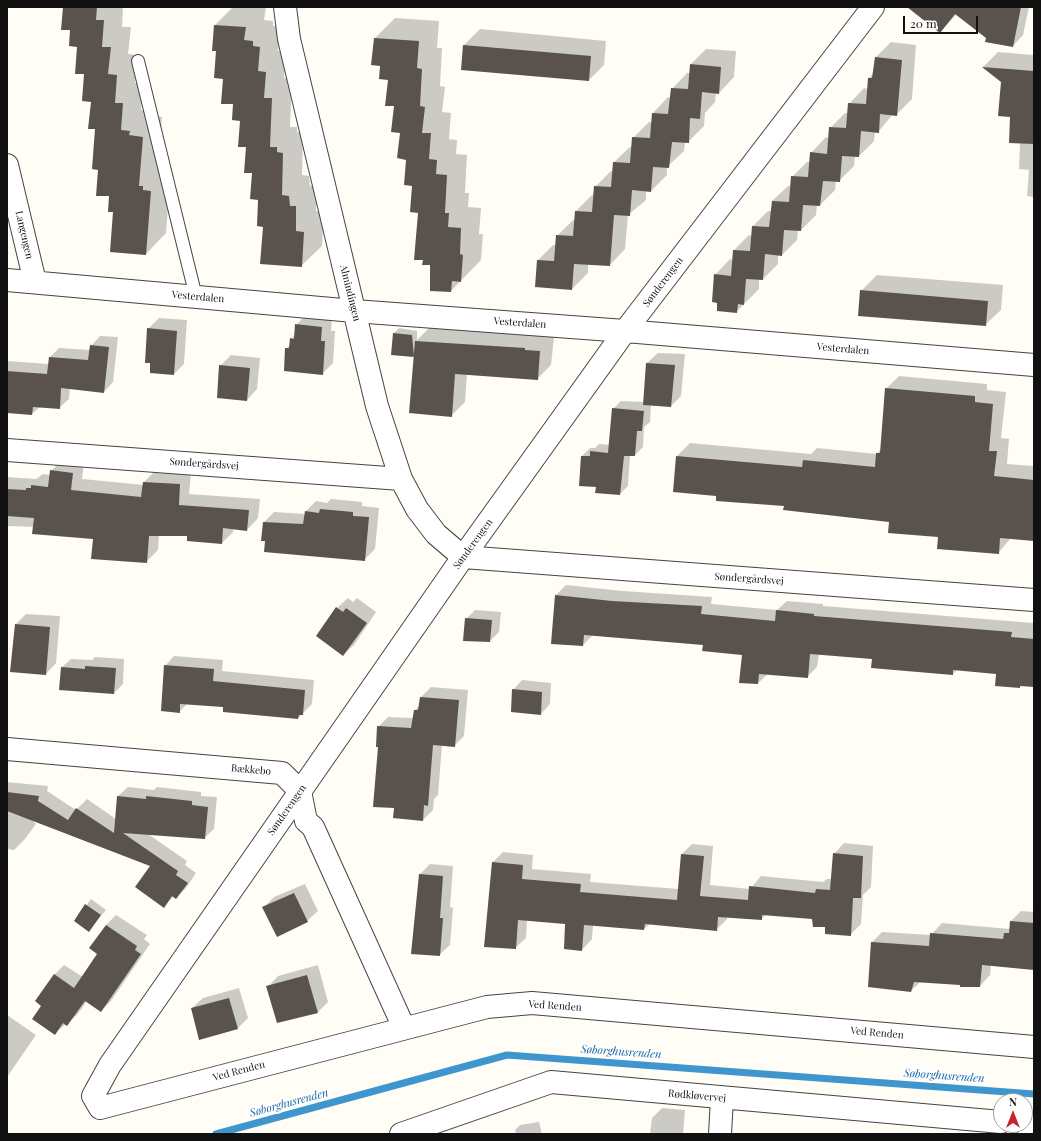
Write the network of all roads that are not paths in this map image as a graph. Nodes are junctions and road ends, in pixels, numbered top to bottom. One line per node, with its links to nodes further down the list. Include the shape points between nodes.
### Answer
1 (284, 7): 8 (street, Almindingen, via 289,39)
2 (873, 7): 9 (street, Sønderengen)
3 (138, 61): 7 (lane)
4 (7, 165): 6 (street, Langengen)
5 (7, 280): 6 (street, Vesterdalen)
6 (35, 282): 7 (street, Vesterdalen)
7 (196, 296): 8 (street, Vesterdalen)
8 (354, 311): 9 (street, Vesterdalen); 12 (street, Almindingen, via 378,406)
9 (625, 331): 10 (street, Vesterdalen); 13 (street, Sønderengen)
10 (1034, 365)
11 (7, 450): 12 (street, Søndergårdsvej)
12 (401, 479): 13 (street, Almindingen, via 417,509 436,534)
13 (463, 557): 14 (street, Søndergårdsvej); 16 (street, Sønderengen)
14 (1034, 600)
15 (7, 749): 16 (street, Bækkebo, via 282,773)
16 (300, 791): 17 (street, via 306,821 313,827); 19 (street, Sønderengen, via 110,1065)
17 (404, 1028): 18 (street, Ved Renden, via 487,1007 532,1004); 19 (street, Ved Renden, via 100,1108)
18 (1034, 1047)
19 (93, 1096)
20 (722, 1098): 21 (street, Rødkløvervej); 22 (street, Rødkløvervej, via 551,1082); 23 (street)
21 (993, 1121)
22 (401, 1134)
23 (720, 1134)

